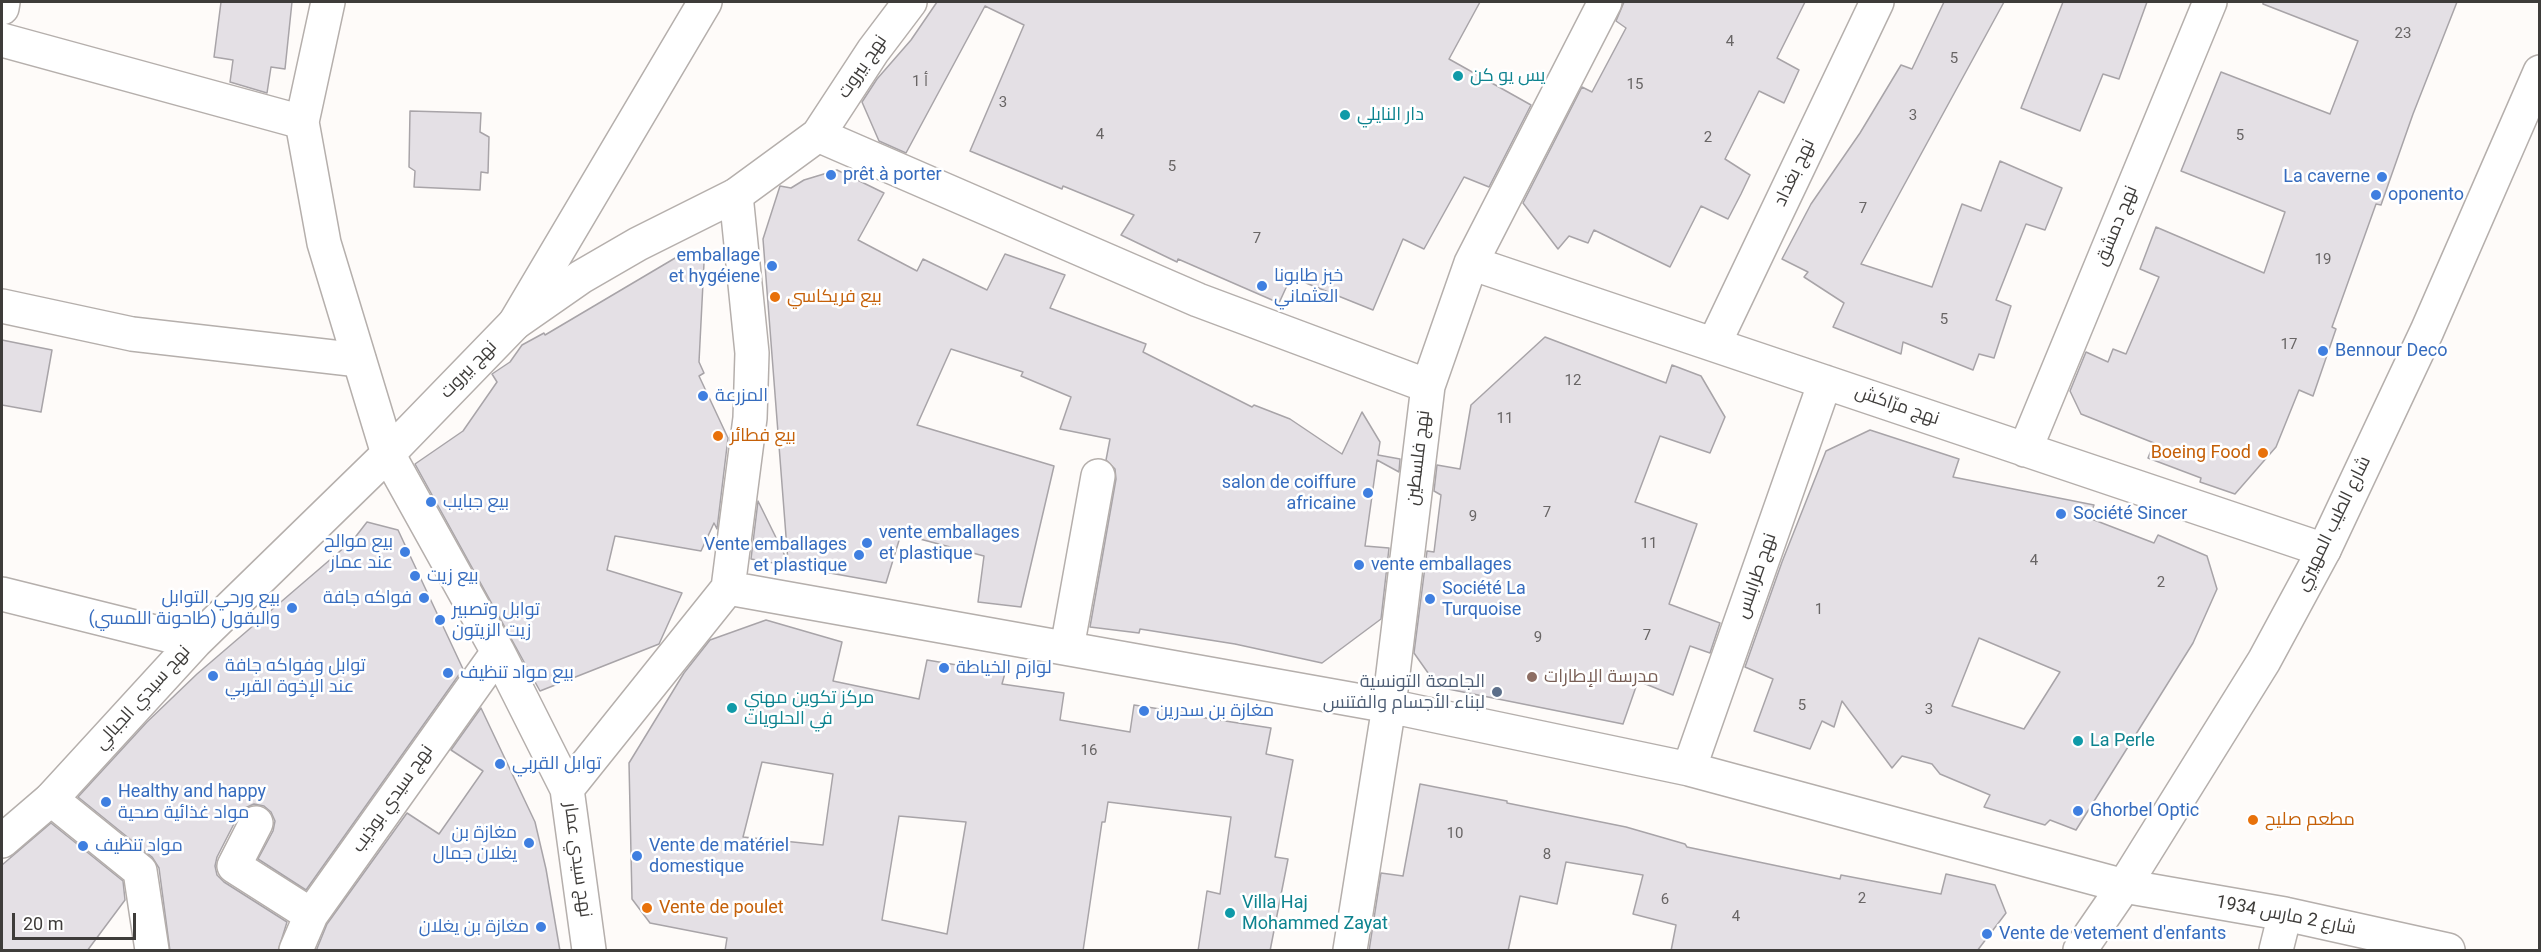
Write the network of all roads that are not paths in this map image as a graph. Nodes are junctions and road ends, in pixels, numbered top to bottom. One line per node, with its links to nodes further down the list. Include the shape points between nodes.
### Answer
1 (3, 2): 8 (street)
2 (328, 2): 11 (street)
3 (705, 2): 16 (street)
4 (910, 2): 12 (street, نهج بيروت)
5 (1605, 2): 14 (street, نهج فلسطين)
6 (1877, 2): 17 (street, نهج بغداد)
7 (2210, 2): 21 (street, نهج دمشق)
8 (2, 8)
9 (2, 40): 11 (street)
10 (2540, 72): 24 (street, شارع الطيب المهيري, via 2427,331)
11 (302, 122): 18 (street, via 324,243)
12 (818, 135): 13 (street, نهج بيروت); 20 (street, via 1198,300)
13 (736, 195): 16 (street, نهج بيروت, via 638,244); 25 (street, via 752,353 750,418)
14 (1471, 263): 17 (street, نهج مرّاكش); 20 (street, نهج فلسطين)
15 (2, 306): 18 (street, via 132,334)
16 (514, 323): 22 (street, نهج بيروت)
17 (1714, 345): 19 (street, نهج مرّاكش)
18 (359, 360): 22 (street)
19 (1825, 382): 21 (street, نهج مرّاكش); 31 (street, نهج طرابلس)
20 (1428, 386): 30 (street, نهج فلسطين)
21 (2025, 450): 24 (street, نهج مرّاكش)
22 (388, 454): 27 (street, نهج سيدي الجبالي); 29 (street, نهج سيدي عمار)
23 (1098, 476): 28 (street)
24 (2324, 550): 36 (street, شارع الطيب المهيري, via 2264,661)
25 (728, 588): 28 (street, شارع 2 مارس 1934); 32 (street)
26 (2, 594): 27 (street)
27 (195, 642): 33 (street, نهج سيدي الجبالي)
28 (1067, 648): 30 (street, شارع 2 مارس 1934)
29 (498, 652): 32 (street, نهج سيدي عمار); 38 (street, نهج سيدي بوذيب)
30 (1389, 706): 31 (street, شارع 2 مارس 1934); 42 (street, نهج فلسطين)
31 (1689, 770): 36 (street, شارع 2 مارس 1934)
32 (567, 789): 41 (street, نهج سيدي عمار)
33 (51, 799): 35 (street, نهج سيدي الجبالي); 39 (street, via 140,871)
34 (256, 823): 38 (street, via 234,866)
35 (2, 841)
36 (2124, 886): 37 (street, شارع 2 مارس 1934); 43 (street, شارع الطيب المهيري)
37 (2285, 914): 44 (street); 45 (street, شارع 2 مارس 1934)
38 (311, 915): 40 (street, نهج سيدي بوذيب)
39 (152, 951)
40 (296, 951)
41 (589, 951)
42 (1350, 951)
43 (2080, 951)
44 (2276, 951)
45 (2448, 951)

